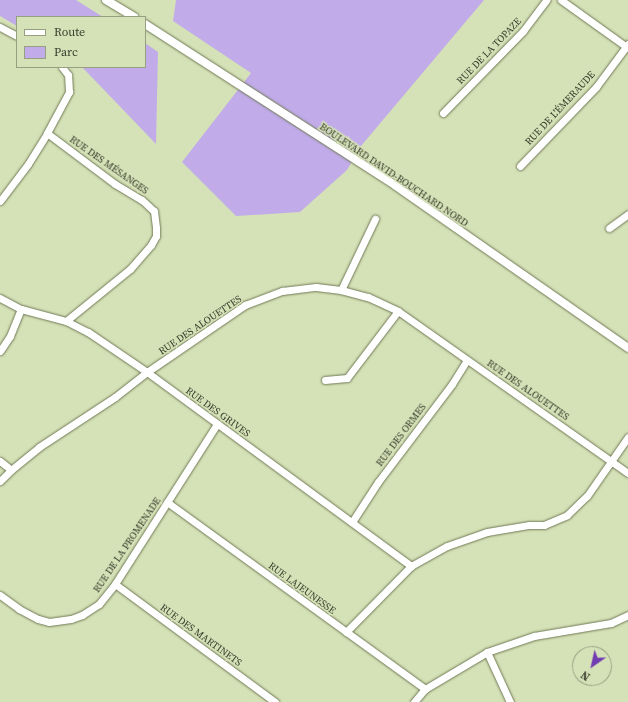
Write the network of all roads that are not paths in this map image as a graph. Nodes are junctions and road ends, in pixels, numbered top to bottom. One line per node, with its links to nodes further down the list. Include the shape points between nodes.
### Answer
1 (106, 0): 4 (street)
2 (546, 0): 10 (street, RUE DE LA TOPAZE, via 523,31)
3 (561, 0): 8 (street)
4 (132, 16)
5 (146, 25): 22 (street, BOULEVARD DAVID-BOUCHARD NORD, via 396,186)
6 (0, 27): 7 (street)
7 (16, 35)
8 (627, 46): 12 (street, RUE DE L'ÉMERAUDE, via 596,87)
9 (63, 68): 11 (street, via 68,75 69,92)
10 (443, 113)
11 (47, 134): 13 (street); 21 (street, RUE DES MÉSANGES, via 115,184 142,200 154,211 156,228 156,236 151,245 130,269)
12 (520, 166)
13 (0, 201)
14 (628, 214): 16 (street)
15 (375, 219): 17 (street)
16 (609, 228)
17 (341, 290): 20 (street, RUE DES ALOUETTES, via 368,297); 25 (street, RUE DES ALOUETTES, via 316,287 282,292 245,305)
18 (0, 298): 19 (street, RUE DES GRIVES)
19 (21, 308): 21 (street, RUE DES GRIVES); 23 (street, via 10,336)
20 (398, 311): 24 (street, RUE DES ALOUETTES); 26 (street, via 347,378)
21 (66, 321): 25 (street, RUE DES GRIVES, via 88,332)
22 (628, 348)
23 (0, 351)
24 (467, 360): 30 (street, RUE DES ALOUETTES); 35 (street, RUE DES ORMES)
25 (146, 372): 27 (street, RUE DES GRIVES); 31 (street, RUE DES ALOUETTES, via 114,397 39,447)
26 (325, 380)
27 (218, 424): 34 (street, RUE DE LA PROMENADE); 35 (street, RUE DES GRIVES)
28 (628, 437): 30 (street)
29 (0, 461): 31 (street)
30 (612, 462): 32 (street, RUE DES ALOUETTES); 36 (street, via 587,496 567,515 544,525 487,532 447,546)
31 (11, 470): 33 (street, RUE DES ALOUETTES)
32 (628, 473)
33 (0, 482)
34 (168, 502): 37 (street, RUE DE LA PROMENADE); 40 (street, RUE LAJEUNESSE)
35 (352, 522): 36 (street, RUE DES GRIVES)
36 (411, 566): 40 (street)
37 (115, 584): 38 (street, RUE DE LA PROMENADE, via 100,604 82,615 49,622 19,609); 43 (street, RUE DES MARTINETS)
38 (0, 596)
39 (628, 615): 41 (street, via 611,623 534,636)
40 (346, 632): 42 (street, RUE LAJEUNESSE)
41 (487, 652): 42 (street); 45 (street)
42 (424, 690): 44 (street)
43 (275, 702)
44 (414, 702)
45 (510, 702)

